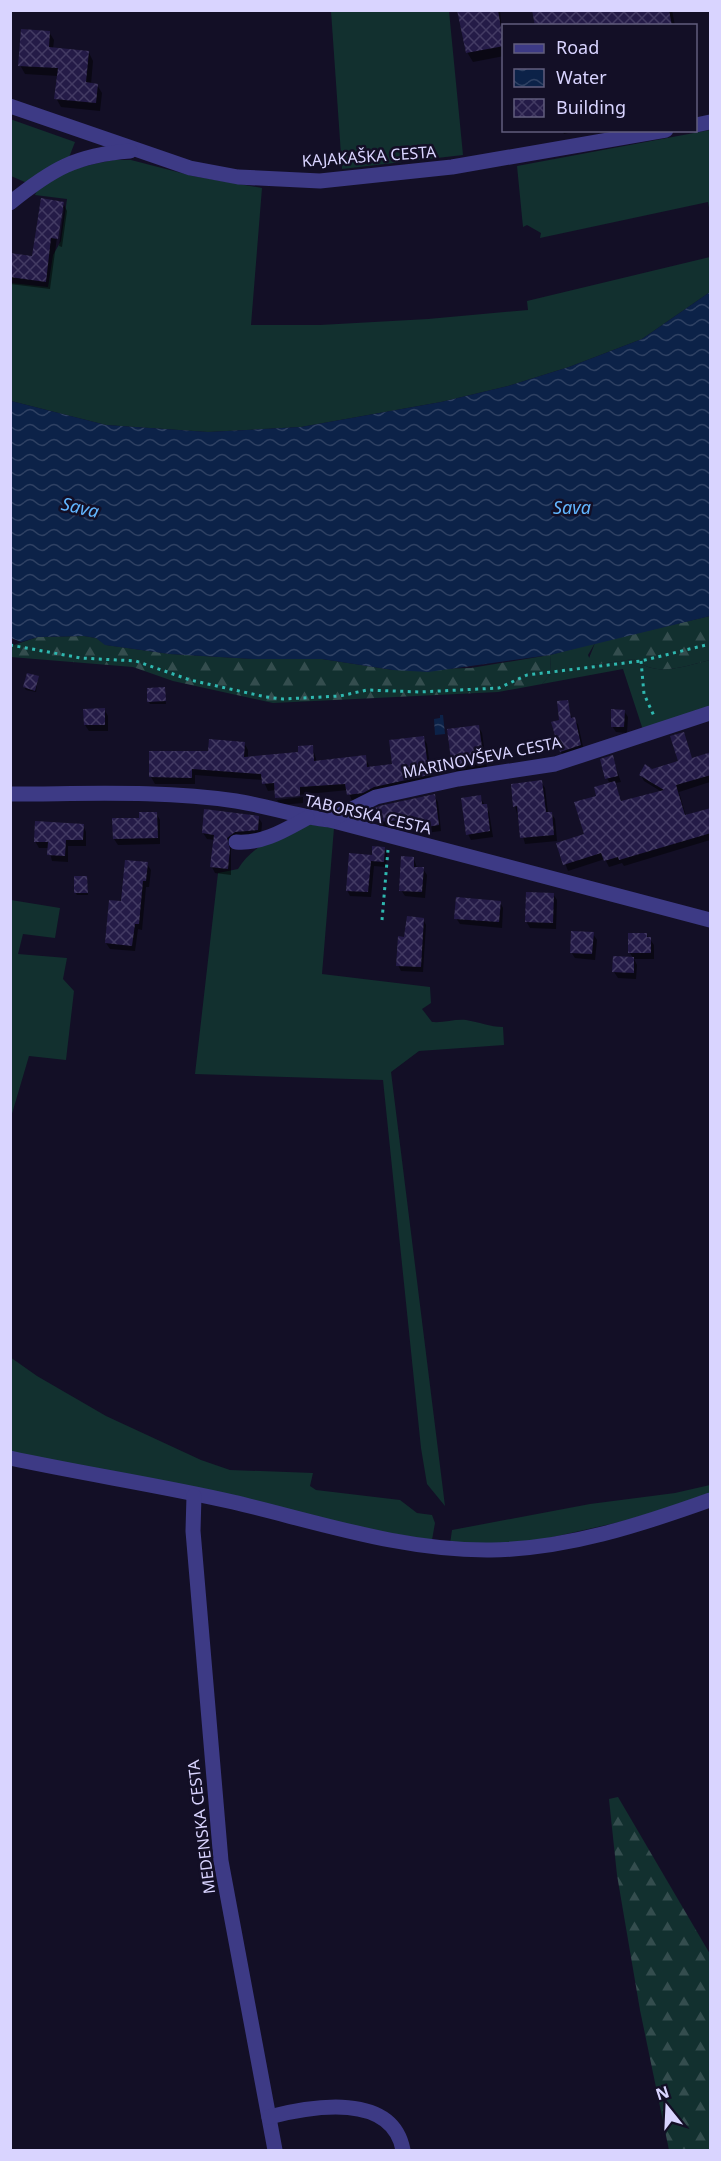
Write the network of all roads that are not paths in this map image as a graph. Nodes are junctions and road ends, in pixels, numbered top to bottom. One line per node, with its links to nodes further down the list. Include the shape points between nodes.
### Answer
1 (10, 106): 3 (street, KAJAKAŠKA CESTA)
2 (654, 132): 3 (street, KAJAKAŠKA CESTA, via 452,167 320,181 238,177 190,168)
3 (136, 151): 4 (street, via 77,160 43,176)
4 (10, 203)
5 (711, 713): 8 (street, MARINOVŠEVA CESTA, via 555,764 458,778 376,797)
6 (10, 794): 7 (street, TABORSKA CESTA, via 168,793 237,801)
7 (307, 818): 8 (street, TABORSKA CESTA); 9 (street, via 255,842)
8 (330, 820): 10 (street, TABORSKA CESTA)
9 (236, 842)
10 (711, 920)
11 (10, 1458): 12 (street)
12 (194, 1496): 13 (street, via 420,1545 491,1550 543,1547 607,1533); 14 (street, MEDENSKA CESTA, via 193,1531 221,1861)
13 (711, 1500)
14 (269, 2116): 15 (street, MEDENSKA CESTA); 16 (street, via 323,2108 367,2110 396,2128)
15 (275, 2151)
16 (403, 2151)

